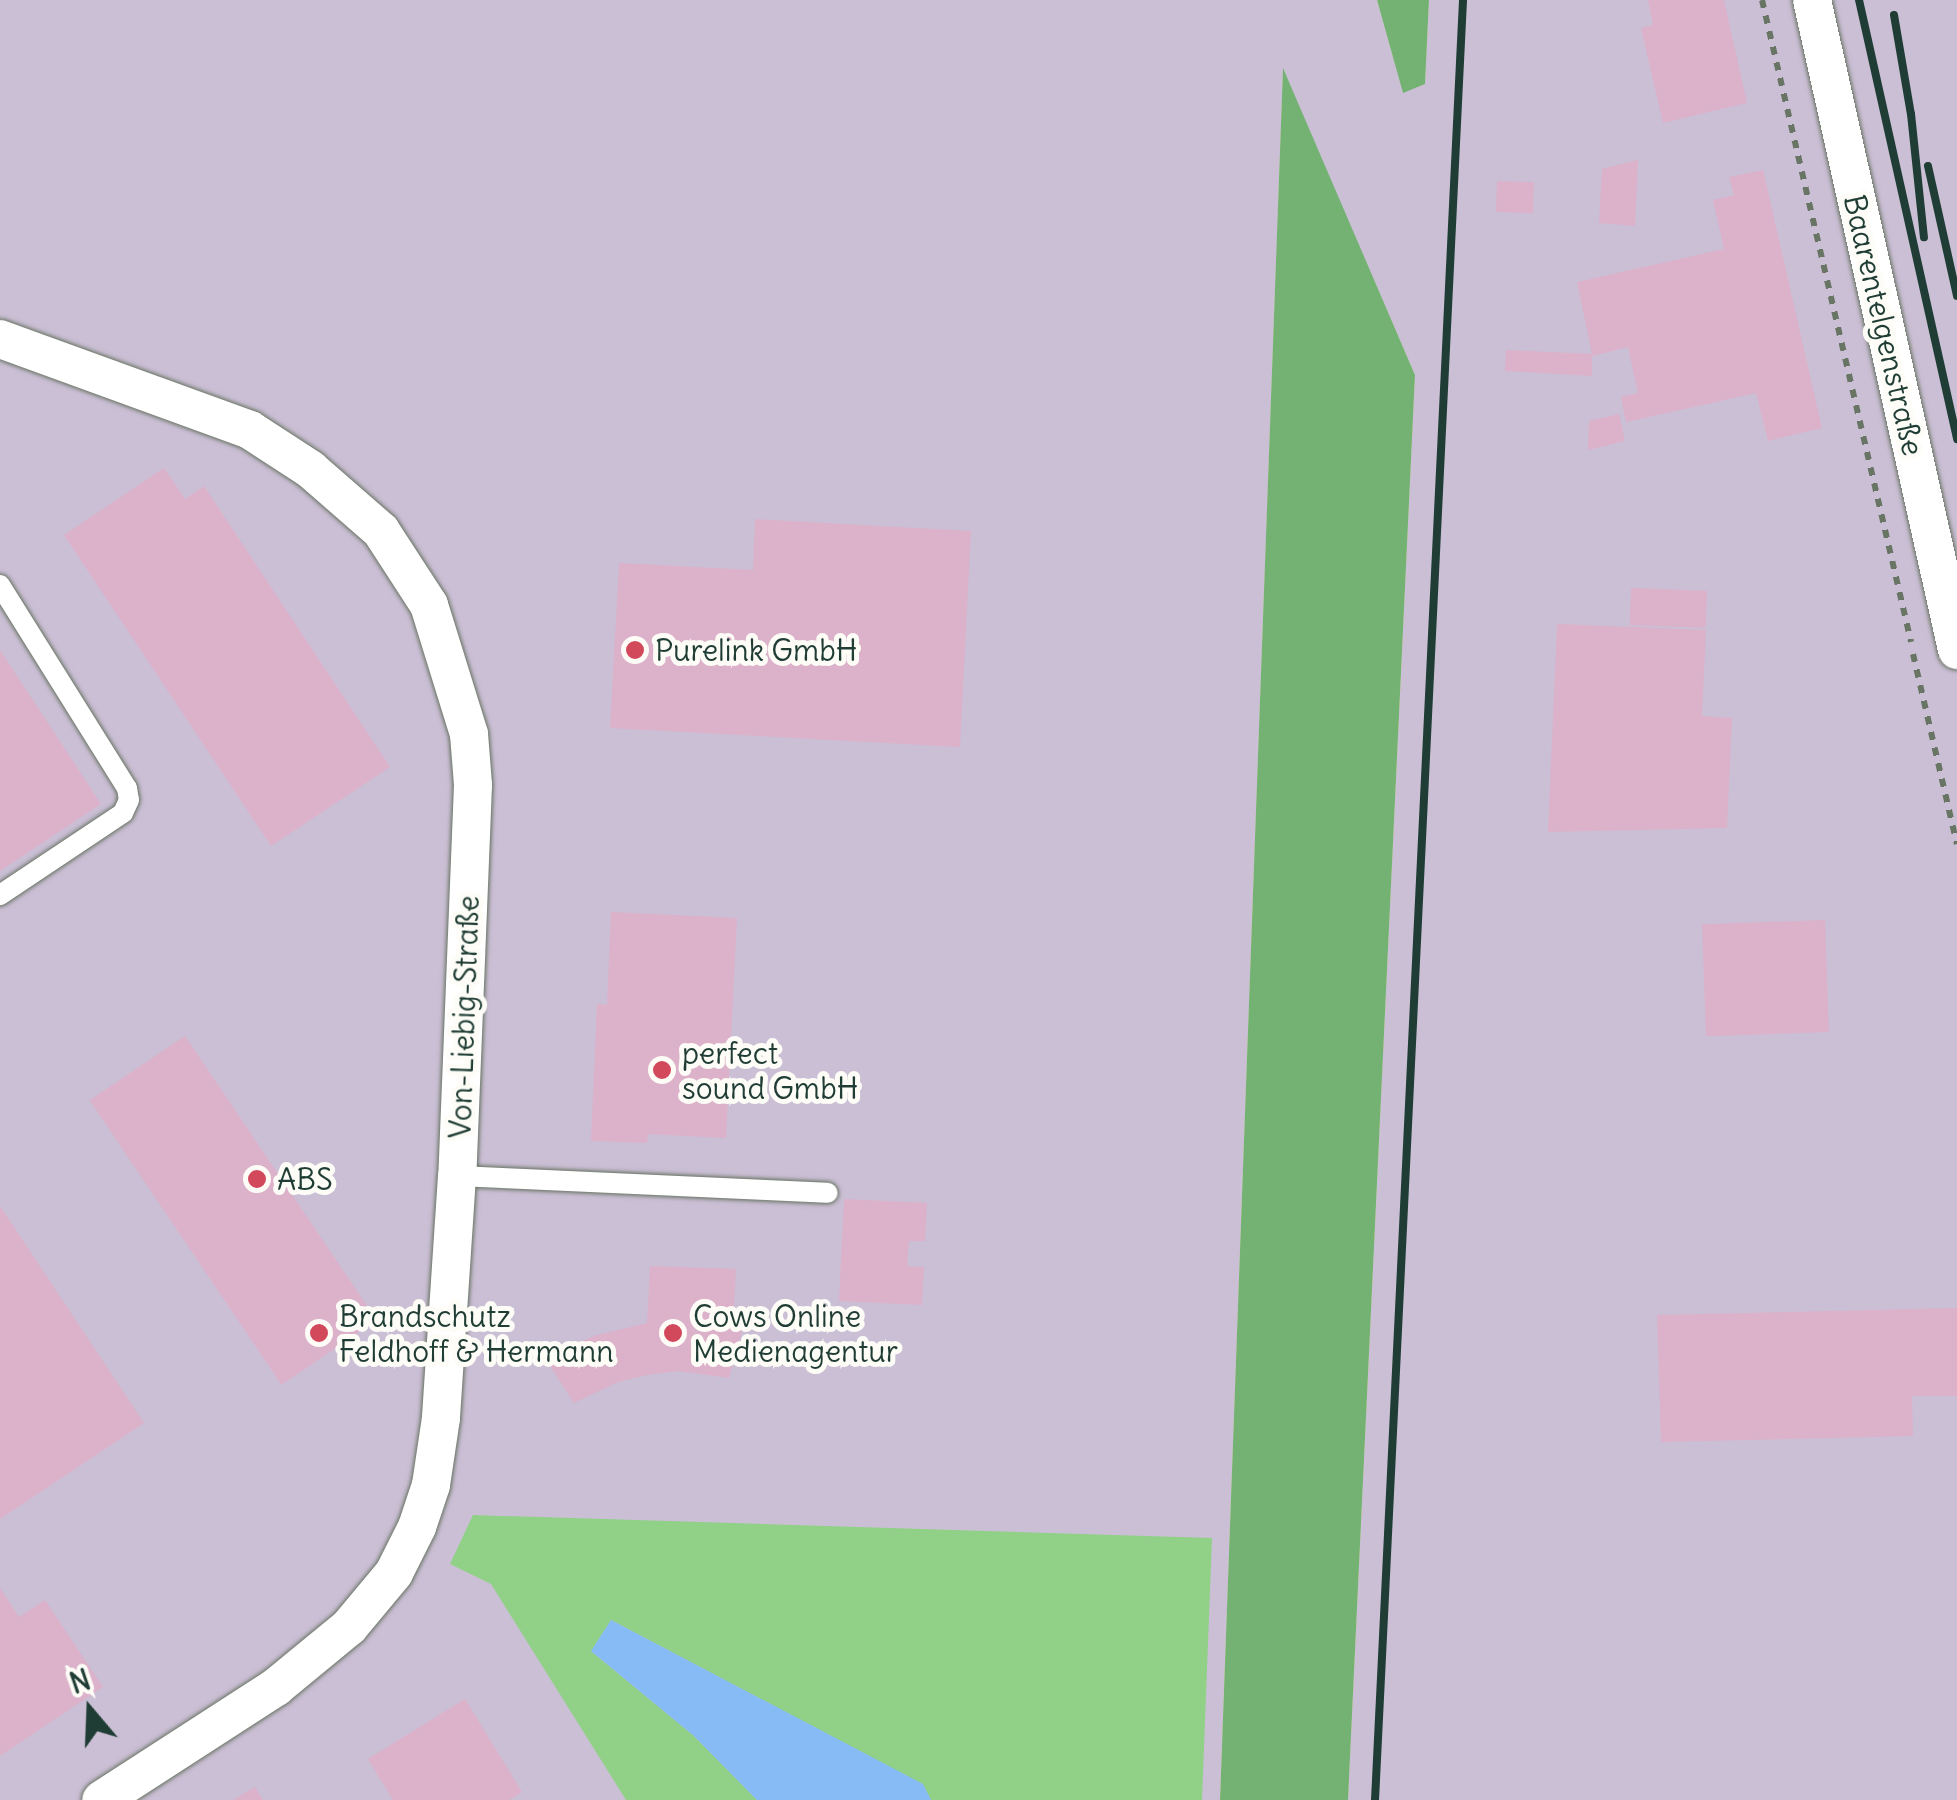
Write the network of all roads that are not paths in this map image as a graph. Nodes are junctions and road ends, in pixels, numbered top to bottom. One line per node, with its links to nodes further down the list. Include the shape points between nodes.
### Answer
1 (1812, 0): 4 (street, Baarentelgenstraße)
2 (0, 339): 6 (street, Von-Liebig-Straße, via 250,430 310,469 380,531 429,605 470,734 474,785)
3 (0, 586): 5 (lane, via 129,800 124,813)
4 (1957, 650)
5 (0, 894)
6 (457, 1176): 7 (lane); 8 (street, Von-Liebig-Straße, via 431,1484 394,1573 349,1627 276,1687)
7 (828, 1193)
8 (101, 1800)

